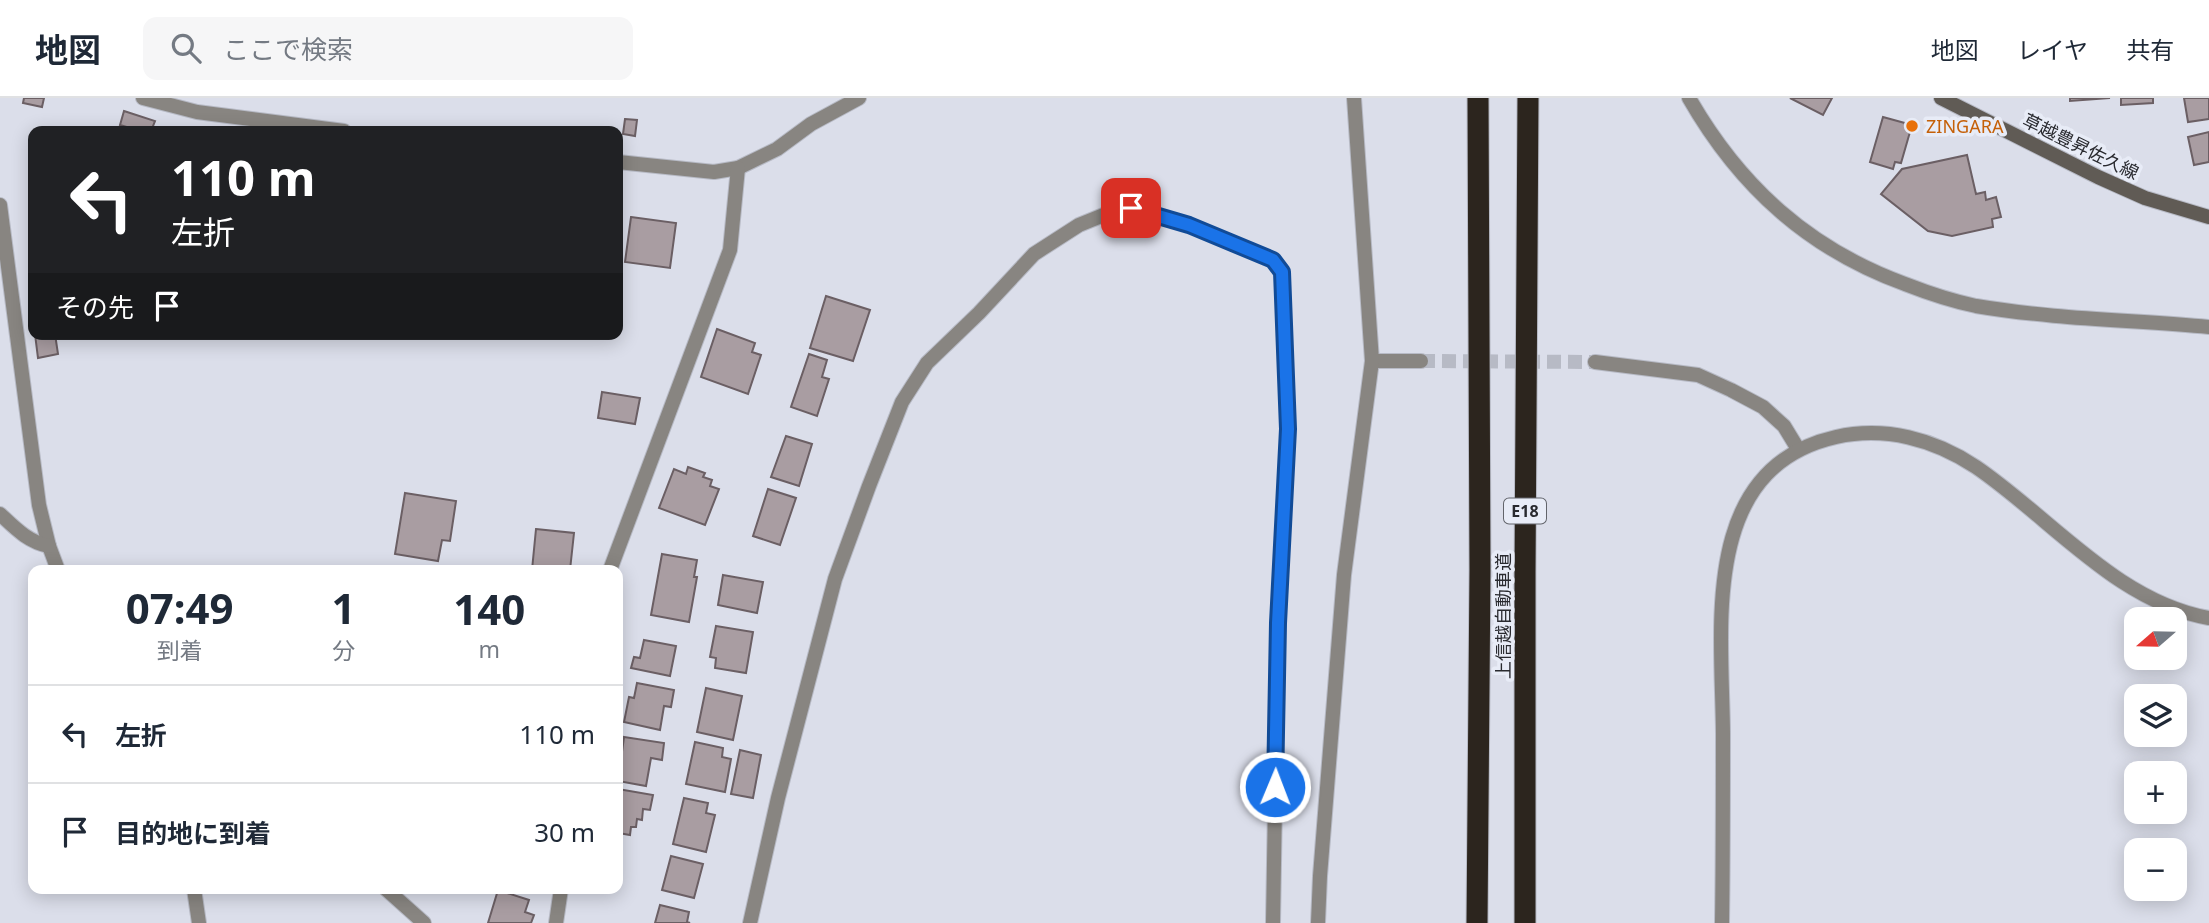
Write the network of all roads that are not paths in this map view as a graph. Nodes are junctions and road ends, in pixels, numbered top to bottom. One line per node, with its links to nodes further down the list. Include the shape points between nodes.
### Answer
1 (143, 98): 8 (street, via 197,111)
2 (859, 98): 10 (street)
3 (1354, 98): 14 (street)
4 (1478, 98): 32 (highway, 上信越自動車道 / E18)
5 (1528, 98): 33 (highway, 上信越自動車道 / E18)
6 (1689, 98): 13 (street, via 1723,151 1779,212 1810,236 1887,278 1974,305)
7 (1941, 98): 12 (main road, 草越豊昇佐久線, via 2122,188)
8 (307, 126)
9 (623, 163): 10 (street, via 714,172)
10 (738, 168): 21 (street, via 730,250)
11 (0, 205): 19 (street, via 39,505)
12 (2209, 217)
13 (2209, 327)
14 (1373, 360): 15 (street); 31 (street, via 1344,575)
15 (1421, 361)
16 (1595, 362): 17 (street, via 1698,375 1763,407 1784,426)
17 (1798, 449): 22 (street, via 1866,432 1889,433 1938,447 1976,467 2133,588 2186,614); 34 (street, via 1759,482 1743,508 1724,571)
18 (0, 514): 19 (street, via 21,534)
19 (49, 546): 20 (street)
20 (56, 565)
21 (612, 565)
22 (2209, 618)
23 (195, 894): 26 (street)
24 (392, 894): 27 (street)
25 (560, 894): 28 (street)
26 (199, 923)
27 (424, 923)
28 (556, 923)
29 (750, 923): 30 (street, via 835,579 902,402 927,363 1034,254 1079,225 1131,208 1189,225 1273,260 1282,272 1288,429 1278,623)
30 (1273, 923)
31 (1318, 923)
32 (1478, 923)
33 (1525, 923)
34 (1722, 923)

